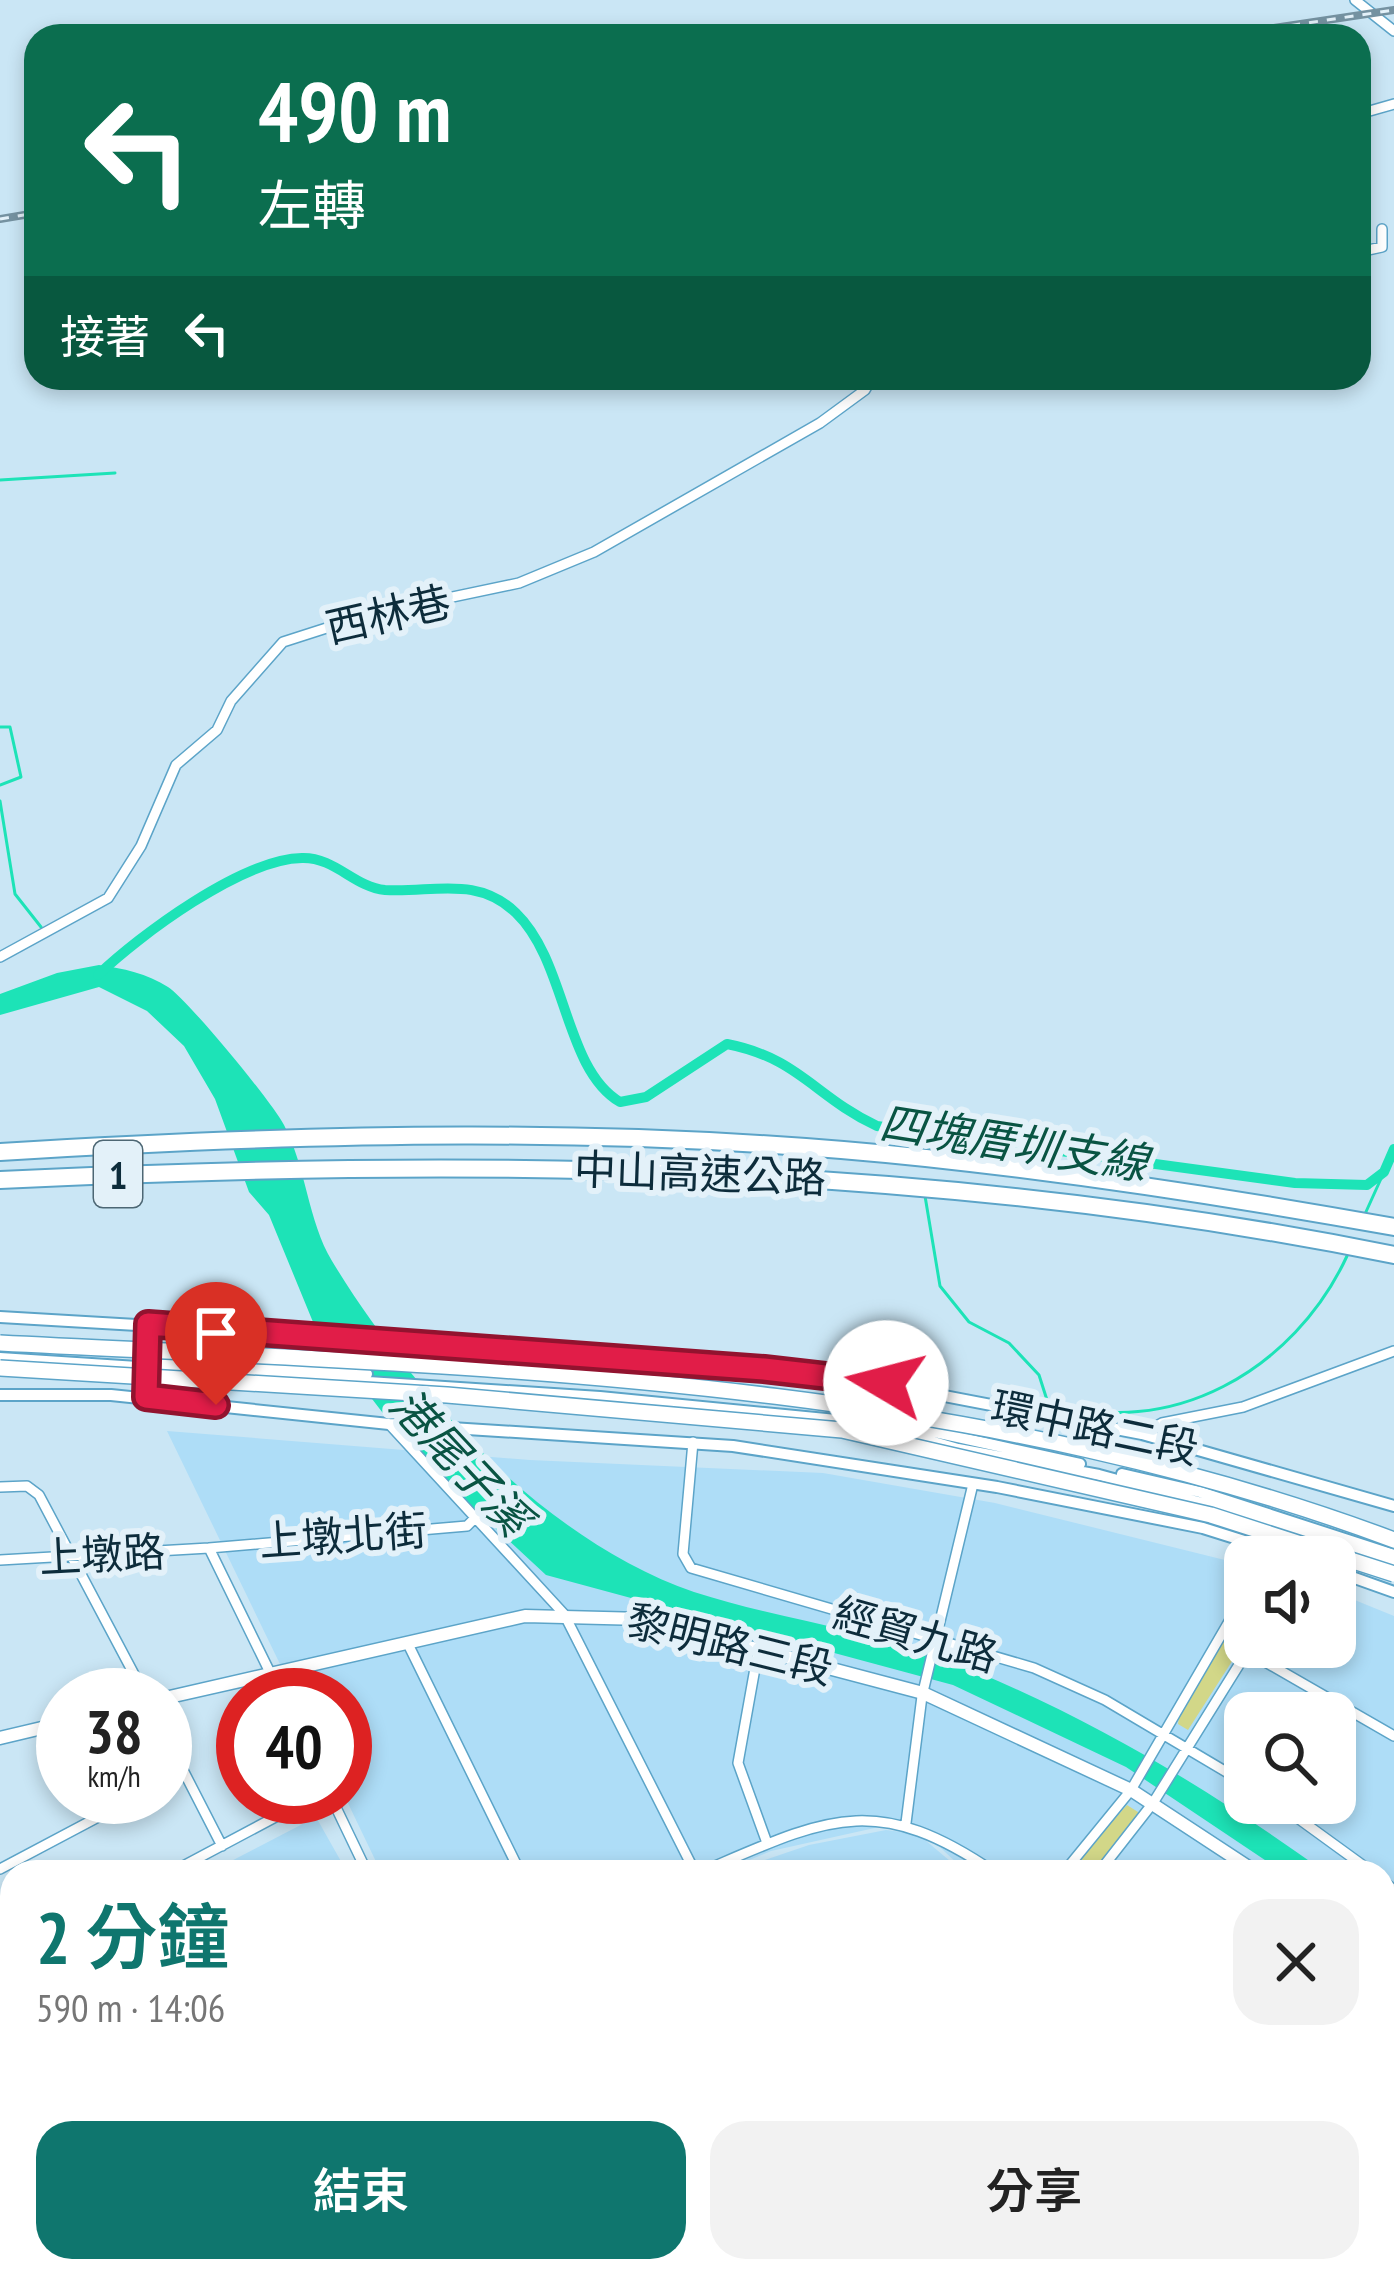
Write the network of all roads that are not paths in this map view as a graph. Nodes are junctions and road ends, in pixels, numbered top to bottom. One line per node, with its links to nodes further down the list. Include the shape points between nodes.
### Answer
1 (1355, 0): 2 (street)
2 (1394, 32)
3 (1382, 230): 4 (street, via 1382,247)
4 (1371, 249)
5 (865, 390): 6 (street, 西林巷, via 766,456 573,561 519,584 367,615 283,642 231,701 217,730 176,766 108,898)
6 (0, 957)
7 (0, 1152): 9 (highway, 中山高速公路 / 1, via 308,1138 558,1138 926,1158)
8 (0, 1180): 10 (highway, 中山高速公路 / 1, via 529,1167 819,1176 1010,1193)
9 (1394, 1227)
10 (1394, 1255)
11 (0, 1317): 12 (street, 環中路二段)
12 (148, 1324): 15 (street); 21 (street, 環中路二段, via 840,1376)
13 (0, 1350): 15 (street); 28 (highway, bridge, via 512,1375 865,1407 1204,1478)
14 (1394, 1351): 21 (street, via 1244,1407)
15 (148, 1361): 17 (street); 19 (street)
16 (0, 1368): 33 (highway, bridge, via 842,1430 1210,1515)
17 (354, 1376): 32 (street, 環中路二段, via 867,1423 1099,1475); 32 (street, 環中路二段, via 754,1402 884,1420 1200,1492)
18 (0, 1395): 19 (street, 環中路二段)
19 (146, 1397): 20 (street, 環中路二段)
20 (389, 1424): 22 (street, 環中路二段); 26 (street)
21 (1142, 1434): 25 (street, 環中路二段)
22 (693, 1442): 23 (street, 環中路二段); 38 (street, 經貿九路, via 686,1564)
23 (973, 1484): 27 (street, 環中路二段); 38 (street)
24 (0, 1487): 30 (street, via 34,1489)
25 (1394, 1506)
26 (474, 1519): 29 (street, 上墩北街, via 467,1526); 36 (street)
27 (1225, 1536)
28 (1394, 1540)
29 (208, 1548): 30 (street, 上墩路); 42 (street, 上墩路)
30 (71, 1556): 31 (street, 上墩路); 41 (street)
31 (0, 1560)
32 (1394, 1560)
33 (1394, 1574)
34 (1356, 1578): 35 (street)
35 (1394, 1592)
36 (564, 1614): 39 (main road, 黎明路三段); 40 (main road, 黎明路三段, via 643,1619); 68 (street)
37 (1224, 1631): 48 (street)
38 (934, 1641): 46 (street); 48 (street, 經貿九路, via 1034,1668)
39 (407, 1642): 43 (main road, 黎明路三段); 67 (street)
40 (760, 1646): 46 (main road, 黎明路三段); 61 (street, via 737,1763)
41 (131, 1668)
42 (267, 1668)
43 (291, 1668)
44 (1237, 1668): 51 (street)
45 (1281, 1668): 49 (street)
46 (922, 1694): 54 (main road, 黎明路三段); 56 (street)
47 (36, 1729): 50 (main road)
48 (1166, 1733): 51 (street, 經貿九路); 54 (street)
49 (1394, 1736)
50 (0, 1738)
51 (1188, 1748): 52 (street, 經貿九路); 55 (street)
52 (1224, 1770)
53 (192, 1789): 63 (street)
54 (1131, 1790): 55 (main road, 黎明路三段); 72 (street)
55 (1153, 1803): 73 (street); 74 (main road, 黎明路三段)
56 (906, 1823): 61 (street, via 861,1820); 62 (street)
57 (85, 1824): 64 (street)
58 (263, 1824): 63 (street)
59 (344, 1824): 66 (street)
60 (1306, 1824): 75 (street)
61 (767, 1843): 69 (street)
62 (951, 1843): 70 (street); 71 (street)
63 (222, 1846): 65 (street)
64 (17, 1860)
65 (195, 1860)
66 (361, 1860)
67 (514, 1860)
68 (692, 1860)
69 (727, 1860)
70 (968, 1860)
71 (976, 1860)
72 (1074, 1860)
73 (1108, 1860)
74 (1238, 1860)
75 (1355, 1860)

